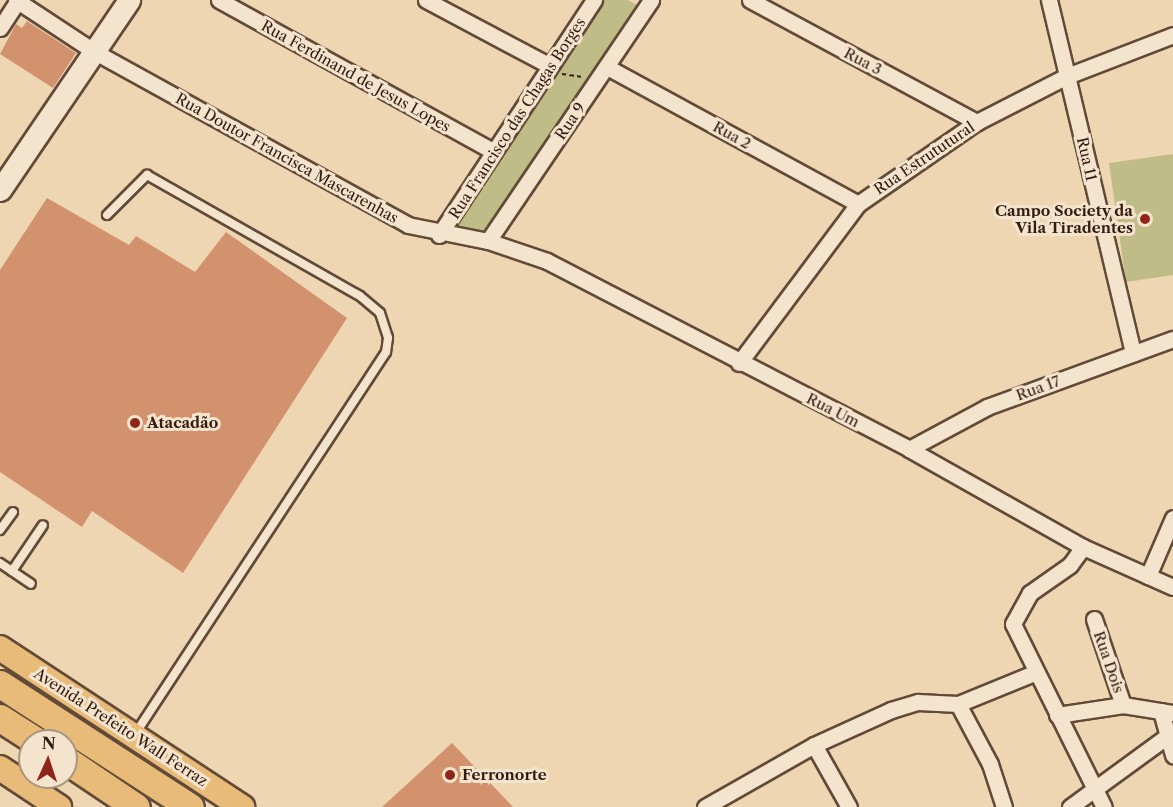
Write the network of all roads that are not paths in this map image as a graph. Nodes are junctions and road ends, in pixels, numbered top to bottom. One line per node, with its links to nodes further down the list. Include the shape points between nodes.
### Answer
1 (17, 0): 9 (street); 11 (street, Rua Doutor Francisca Mascarenhas)
2 (129, 0): 11 (street)
3 (219, 0): 16 (street, Rua Ferdinand de Jesus Lopes)
4 (426, 0): 12 (street)
5 (594, 0): 12 (street, Rua Francisco das Chagas Borges)
6 (750, 0): 15 (street, Rua 3)
7 (1049, 0): 14 (street, Rua 11)
8 (647, 1): 13 (street, Rua 9)
9 (0, 28)
10 (1173, 36): 14 (street, Rua Estrututural)
11 (94, 52): 17 (street); 20 (street, Rua Doutor Francisca Mascarenhas, via 360,200)
12 (550, 66): 16 (street, Rua Francisco das Chagas Borges)
13 (602, 72): 18 (street, Rua 2); 21 (street, Rua 9)
14 (1067, 76): 15 (street, Rua Estrututural); 23 (street, Rua 11)
15 (977, 122): 18 (street, Rua Estrututural)
16 (494, 152): 20 (street, Rua Francisco das Chagas Borges)
17 (0, 190)
18 (858, 204): 24 (street, Rua Estrututural)
19 (107, 215): 46 (lane, via 147,175 360,296 380,313 388,338 386,352)
20 (439, 235): 21 (street, Rua Doutor Francisca Mascarenhas)
21 (488, 242): 24 (street, Rua Um, via 546,261)
22 (1173, 339): 23 (street, Rua 17)
23 (1133, 353): 25 (street, Rua 17, via 987,407)
24 (739, 363): 25 (street, Rua Um)
25 (909, 449): 30 (street, Rua Um)
26 (13, 512): 29 (lane)
27 (1173, 518): 33 (street)
28 (43, 525): 32 (lane)
29 (0, 530)
30 (1083, 547): 33 (street, Rua Um); 38 (street, via 1070,565 1030,593 1014,616)
31 (0, 563): 32 (lane)
32 (12, 571): 34 (lane)
33 (1148, 576): 35 (street, Rua Um)
34 (32, 584)
35 (1173, 587)
36 (1094, 619): 41 (street, Rua Dois)
37 (0, 648): 46 (main road, Avenida Prefeito Wall Ferraz)
38 (1034, 673): 40 (street); 43 (street)
39 (0, 684): 55 (highway, Avenida Prefeito Wall Ferraz)
40 (958, 704): 48 (street, via 906,705); 59 (street, via 986,756)
41 (1123, 705): 42 (street); 43 (street)
42 (1167, 712): 47 (street)
43 (1057, 715): 52 (street)
44 (0, 718): 45 (highway)
45 (18, 730)
46 (135, 735): 56 (main road, Avenida Prefeito Wall Ferraz)
47 (1166, 737): 49 (street); 52 (street)
48 (814, 746): 57 (street); 58 (street)
49 (1173, 755)
50 (0, 768): 53 (main road)
51 (78, 768): 54 (highway)
52 (1094, 787): 60 (street); 61 (street)
53 (59, 807)
54 (136, 807)
55 (190, 807)
56 (242, 807)
57 (705, 807)
58 (849, 807)
59 (1004, 807)
60 (1070, 807)
61 (1104, 807)

